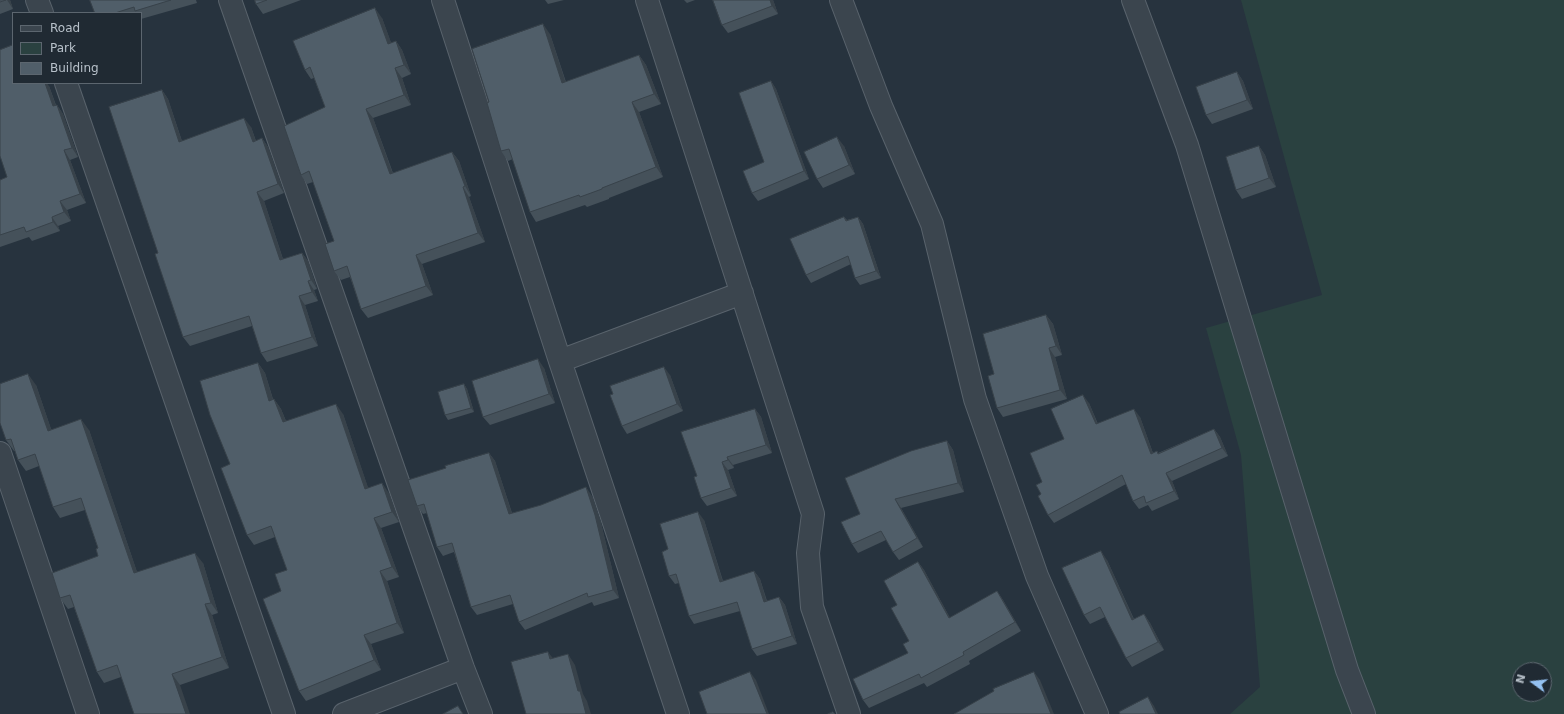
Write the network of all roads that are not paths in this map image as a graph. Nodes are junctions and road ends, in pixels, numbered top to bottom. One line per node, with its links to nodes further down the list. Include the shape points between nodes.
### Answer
1 (38, 0): 7 (street)
2 (230, 0): 12 (street)
3 (443, 0): 10 (street)
4 (647, 0): 9 (street)
5 (841, 0): 19 (street, via 880,106 932,224 975,399 1037,576)
6 (1133, 0): 20 (street, via 1187,145 1347,670)
7 (42, 12)
8 (66, 84): 14 (street)
9 (742, 293): 10 (street); 18 (street, via 813,514 808,553 812,607)
10 (560, 362): 17 (street)
11 (0, 453): 13 (street)
12 (463, 668): 15 (street); 16 (street)
13 (88, 714)
14 (284, 714)
15 (344, 714)
16 (481, 714)
17 (678, 714)
18 (849, 714)
19 (1097, 714)
20 (1364, 714)

